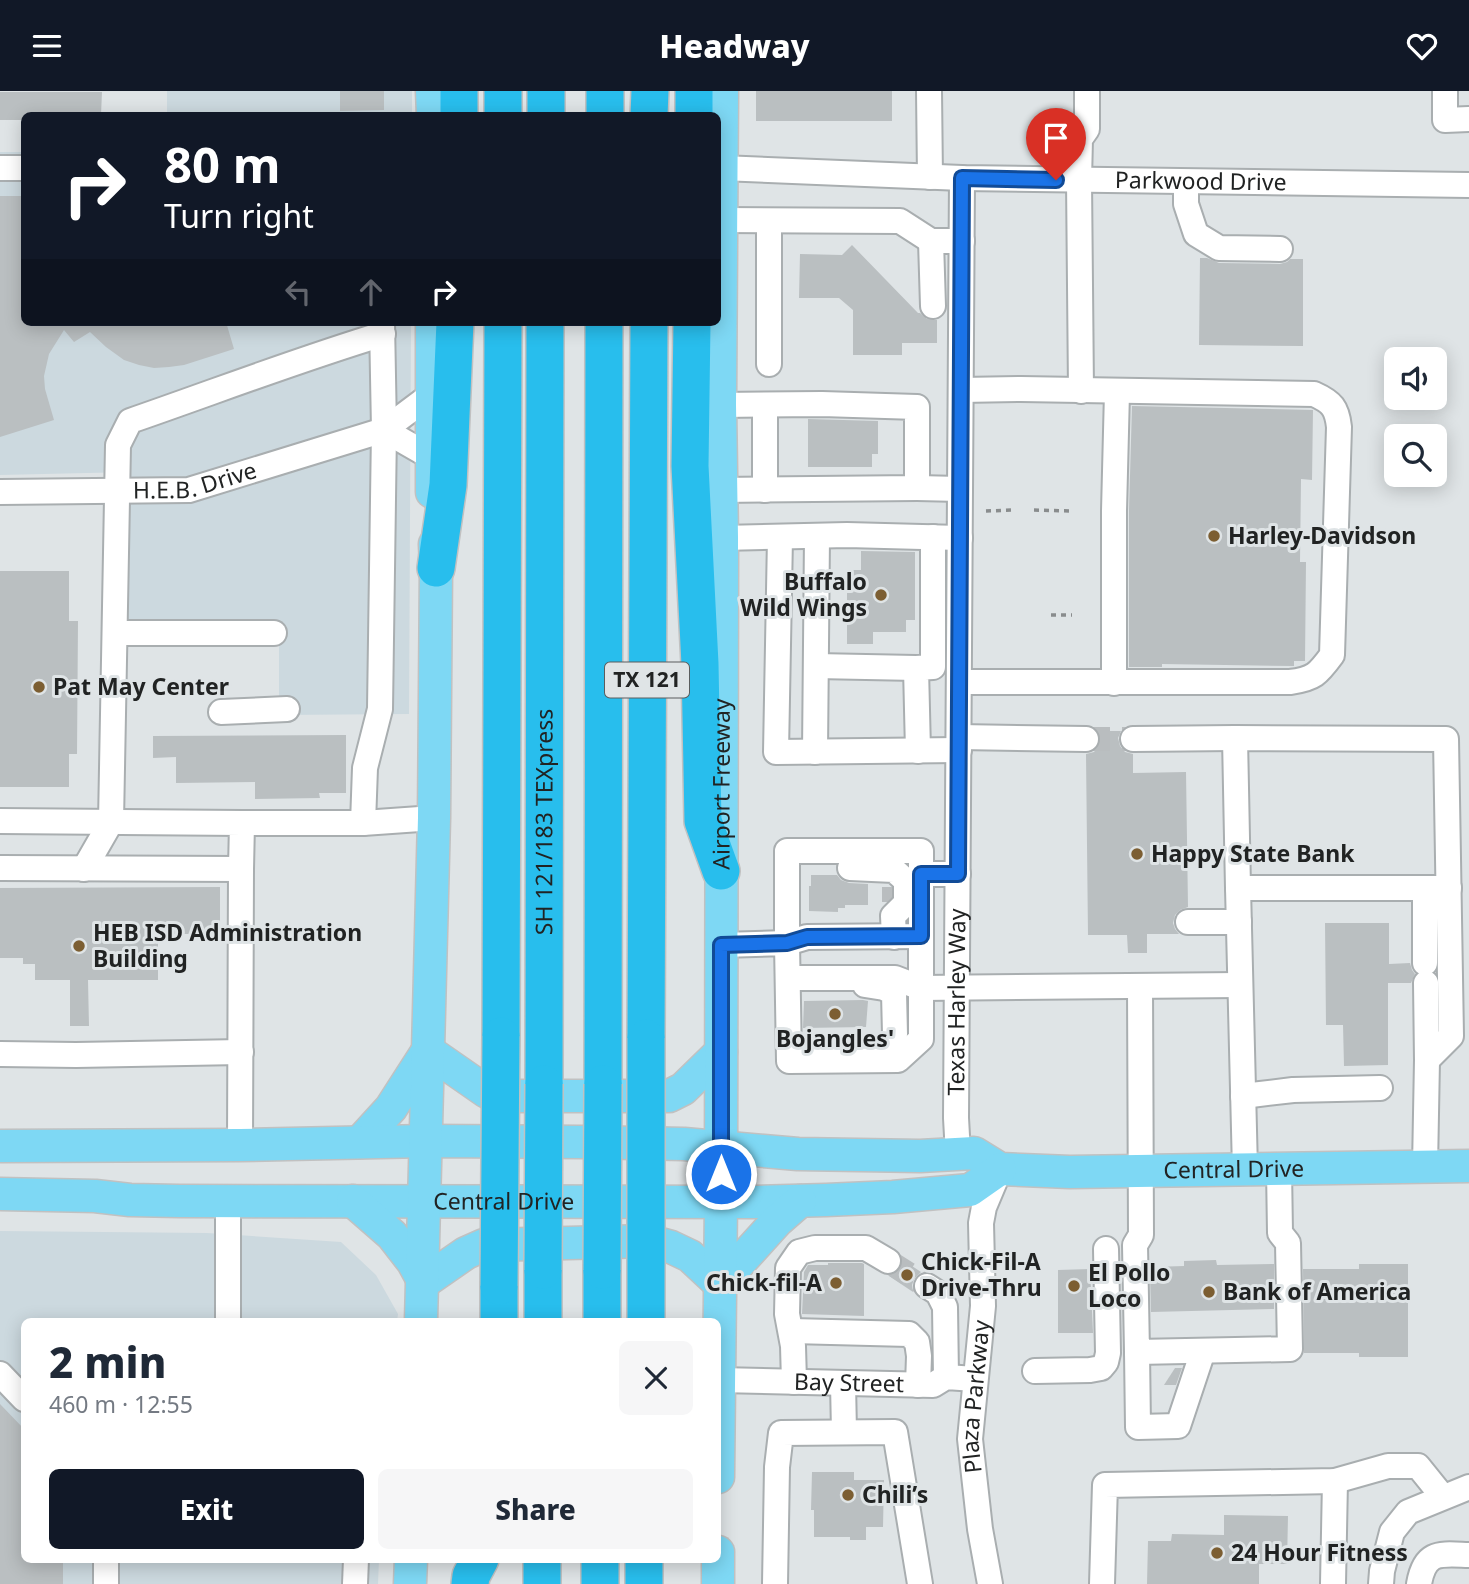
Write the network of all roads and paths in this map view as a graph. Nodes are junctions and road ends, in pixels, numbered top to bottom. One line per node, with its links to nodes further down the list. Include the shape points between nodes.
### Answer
1 (432, 91): 13 (main road)
2 (458, 91): 14 (highway)
3 (503, 91): 15 (highway)
4 (546, 91): 16 (highway)
5 (605, 91): 17 (highway)
6 (650, 91): 18 (highway)
7 (694, 91): 19 (highway)
8 (722, 91): 24 (main road, Airport Freeway)
9 (929, 91): 25 (street)
10 (1073, 91): 21 (street, via 1073,130)
11 (1087, 91): 21 (street, via 1087,129)
12 (1446, 91): 20 (street, via 1445,120)
13 (433, 112)
14 (459, 112)
15 (503, 112)
16 (545, 112)
17 (605, 112)
18 (649, 112)
19 (694, 112)
20 (1469, 119)
21 (1080, 138): 27 (street)
22 (0, 168): 23 (street)
23 (21, 168)
24 (721, 168): 25 (street, Parkwood Drive); 30 (main road, Airport Freeway)
25 (930, 177): 26 (street, Parkwood Drive)
26 (962, 178): 27 (street, Parkwood Drive); 33 (street, Texas Harley Way)
27 (1079, 180): 28 (street, Parkwood Drive); 47 (street)
28 (1186, 182): 29 (street, Parkwood Drive); 34 (street, via 1186,204 1196,234 1219,248)
29 (1469, 185)
30 (721, 221): 31 (street)
31 (769, 221): 32 (street, via 900,221); 45 (street)
32 (931, 241): 33 (street); 35 (street)
33 (962, 241): 46 (street, Texas Harley Way)
34 (1280, 249)
35 (933, 306)
36 (432, 326): 49 (main road)
37 (455, 326): 69 (highway, via 448,485)
38 (503, 326): 143 (highway, bridge)
39 (545, 326): 146 (highway, SH 121/183 TEXpress, bridge)
40 (604, 326): 147 (highway, bridge)
41 (649, 326): 148 (highway, TX 121, bridge)
42 (692, 326): 95 (highway, via 690,466 704,821)
43 (720, 326): 50 (main road, Airport Freeway)
44 (382, 328): 52 (street); 58 (street, via 130,421 118,445)
45 (769, 364)
46 (961, 390): 47 (street); 55 (street, Texas Harley Way)
47 (1082, 391): 48 (street)
48 (1117, 392): 77 (street); 77 (street, via 1314,394 1327,400 1337,413 1339,427 1332,655 1319,672 1290,682)
49 (432, 394): 52 (street, H.E.B. Drive); 53 (main road)
50 (720, 405): 51 (street); 56 (main road, Airport Freeway)
51 (765, 405): 54 (street, via 917,407); 57 (street)
52 (384, 430): 53 (street); 58 (street, H.E.B. Drive, via 189,490); 90 (street, via 380,709 365,768)
53 (431, 457): 69 (main road)
54 (917, 488): 55 (street); 57 (street)
55 (960, 489): 68 (street, Texas Harley Way)
56 (721, 490): 57 (street); 67 (main road, Airport Freeway)
57 (765, 490)
58 (117, 491): 59 (street, H.E.B. Drive); 72 (street)
59 (0, 492)
60 (1013, 510): 62 (path)
61 (1034, 510): 63 (path)
62 (986, 511)
63 (1073, 511)
64 (817, 536): 65 (street); 66 (street); 74 (street)
65 (780, 537): 67 (street); 85 (street, via 776,752)
66 (933, 537): 68 (street); 75 (street, via 933,667)
67 (722, 538): 95 (main road, Airport Freeway)
68 (960, 538): 76 (street, Texas Harley Way)
69 (436, 568): 86 (main road)
70 (1051, 615): 71 (path)
71 (1072, 615)
72 (115, 633): 73 (street); 88 (street)
73 (274, 633)
74 (816, 666): 75 (street); 85 (street)
75 (916, 668): 84 (street)
76 (960, 682): 77 (street); 83 (street, Texas Harley Way)
77 (1114, 683)
78 (287, 709): 79 (street)
79 (222, 712)
80 (1235, 738): 82 (street); 98 (street); 99 (street, via 1446,739)
81 (1086, 739): 83 (street)
82 (1133, 739)
83 (959, 744): 84 (street); 97 (street, Texas Harley Way)
84 (918, 751): 85 (street)
85 (815, 752)
86 (434, 818): 90 (street); 111 (main road)
87 (0, 821): 88 (street)
88 (111, 822): 89 (street); 93 (street)
89 (242, 823): 90 (street); 94 (street)
90 (363, 823)
91 (802, 851): 96 (street, via 921,851); 100 (street, via 821,868); 104 (street, via 788,851)
92 (0, 868): 93 (street)
93 (84, 869): 94 (street)
94 (241, 869): 112 (street)
95 (721, 871): 105 (main road, Airport Freeway)
96 (921, 874): 97 (street); 103 (street)
97 (958, 874): 109 (street, Texas Harley Way)
98 (1238, 888): 99 (street); 102 (street)
99 (1437, 888): 116 (street, via 1426,973); 116 (street, via 1451,1036)
100 (894, 902): 103 (street); 104 (street)
101 (1188, 922): 102 (street)
102 (1238, 922): 107 (street)
103 (921, 936): 110 (street)
104 (787, 943): 105 (street); 106 (street)
105 (721, 945): 113 (main road, Airport Freeway)
106 (799, 978): 110 (street, via 895,978); 115 (street, via 823,985 874,985 894,993 895,1034); 115 (street, via 789,1061)
107 (1240, 985): 108 (street); 118 (street)
108 (1140, 986): 109 (street); 130 (street)
109 (957, 987): 110 (street); 124 (street, Texas Harley Way)
110 (921, 988): 115 (street, via 921,1039 898,1060)
111 (428, 1051): 113 (main road, via 487,1092 669,1097); 119 (main road); 120 (main road, via 391,1108)
112 (241, 1052): 114 (street); 121 (street)
113 (721, 1052): 123 (main road, Airport Freeway)
114 (0, 1053)
115 (884, 1053)
116 (1427, 1060): 126 (street)
117 (1380, 1088): 118 (street)
118 (1243, 1096): 129 (street)
119 (426, 1141): 120 (main road, Central Drive); 123 (main road, Central Drive); 135 (main road)
120 (360, 1142): 121 (main road, Central Drive)
121 (240, 1145): 122 (main road, Central Drive)
122 (0, 1146)
123 (721, 1147): 124 (main road, Central Drive, via 798,1154); 136 (main road, Airport Freeway)
124 (958, 1154): 127 (main road, Central Drive, via 974,1153); 132 (main road, via 947,1173 912,1180 901,1185)
125 (1469, 1166): 126 (main road, Central Drive)
126 (1425, 1167): 128 (main road, Central Drive)
127 (1000, 1169): 130 (main road, Central Drive); 132 (main road, Central Drive, via 970,1190); 156 (street, Plaza Parkway, via 982,1211 984,1306)
128 (1279, 1169): 129 (main road, Central Drive); 151 (street, via 1280,1233 1288,1243 1290,1349)
129 (1245, 1170): 130 (main road, Central Drive)
130 (1141, 1172): 152 (street, via 1141,1235 1135,1245)
131 (0, 1193): 133 (main road, Central Drive)
132 (893, 1197): 137 (main road, Central Drive)
133 (228, 1201): 134 (main road, Central Drive); 144 (street)
134 (353, 1201): 135 (main road, Central Drive); 140 (main road, via 392,1235)
135 (425, 1201): 136 (main road, Central Drive); 140 (main road)
136 (721, 1201): 137 (main road, Central Drive); 141 (main road, Airport Freeway)
137 (800, 1201): 141 (main road)
138 (1106, 1249): 153 (street, via 1106,1362 1090,1370)
139 (888, 1261): 150 (street, via 866,1248 799,1252 788,1268)
140 (424, 1282): 141 (main road, via 484,1245 649,1241 690,1256); 145 (main road)
141 (720, 1285): 149 (main road, Airport Freeway)
142 (927, 1286): 155 (street, via 938,1293 945,1307)
143 (499, 1303)
144 (228, 1318)
145 (421, 1318)
146 (542, 1318)
147 (602, 1318)
148 (646, 1318)
149 (720, 1318)
150 (792, 1331): 158 (street); 160 (street, via 909,1334 917,1342)
151 (1203, 1351): 152 (street); 152 (street, via 1178,1426 1152,1427 1138,1427)
152 (1137, 1352)
153 (1035, 1371)
154 (0, 1374): 161 (street)
155 (946, 1377): 156 (street, Bay Street); 160 (street, Bay Street, via 933,1385)
156 (975, 1379): 187 (street, Plaza Parkway, via 970,1439)
157 (721, 1380): 158 (street, Bay Street)
158 (794, 1382): 159 (street, Bay Street)
159 (843, 1383): 160 (street, Bay Street); 162 (street)
160 (918, 1385)
161 (21, 1396)
162 (844, 1432): 185 (street, via 781,1433); 186 (street, via 895,1432)
163 (1335, 1481): 165 (street, via 1388,1467 1418,1467); 188 (street, via 1105,1485); 189 (street)
164 (1469, 1487): 165 (street)
165 (1443, 1497): 190 (street, via 1408,1512 1392,1532)
166 (1469, 1555): 191 (street, via 1442,1554 1429,1559)
167 (106, 1563): 176 (street)
168 (356, 1563): 177 (street)
169 (411, 1563): 178 (main road)
170 (478, 1563): 179 (highway)
171 (495, 1563): 180 (highway)
172 (542, 1563): 181 (highway)
173 (600, 1563): 182 (highway)
174 (644, 1563): 183 (highway)
175 (718, 1563): 184 (main road)
176 (106, 1584)
177 (355, 1584)
178 (411, 1584)
179 (470, 1584)
180 (495, 1584)
181 (542, 1584)
182 (600, 1584)
183 (644, 1584)
184 (718, 1584)
185 (775, 1584)
186 (919, 1584)
187 (989, 1584)
188 (1102, 1584)
189 (1333, 1584)
190 (1381, 1584)
191 (1419, 1584)

